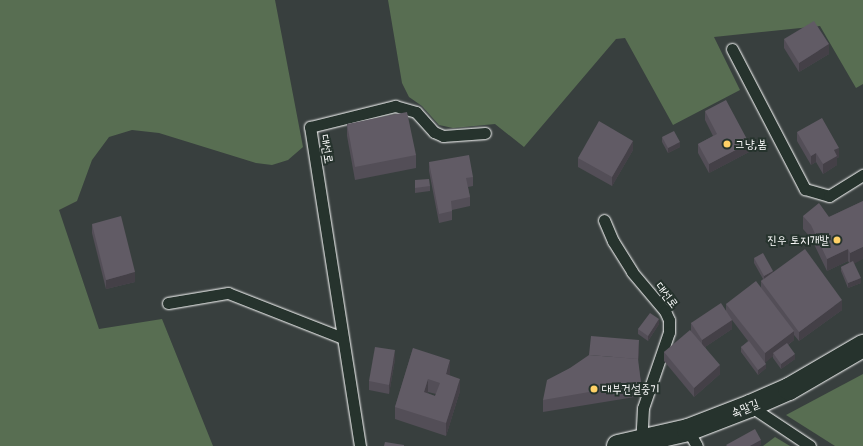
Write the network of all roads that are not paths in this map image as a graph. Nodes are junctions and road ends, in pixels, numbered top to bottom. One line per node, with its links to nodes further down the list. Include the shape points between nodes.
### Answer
1 (732, 49): 3 (lane, via 805,189 829,196)
2 (485, 133): 6 (lane, 대선로, via 443,136 434,132 416,112 395,106 310,127)
3 (863, 175)
4 (604, 220): 10 (lane, 대선로, via 612,241 632,272 665,311 669,320 669,332 643,408)
5 (168, 303): 6 (lane, via 228,293)
6 (343, 338): 11 (lane, 대선로)
7 (863, 346): 8 (street, 속말길, via 789,389)
8 (750, 406): 9 (street, 속말길); 13 (lane)
9 (692, 438): 10 (street, 속말길)
10 (641, 442): 12 (street, 속말길)
11 (360, 446)
12 (618, 446)
13 (810, 446)

